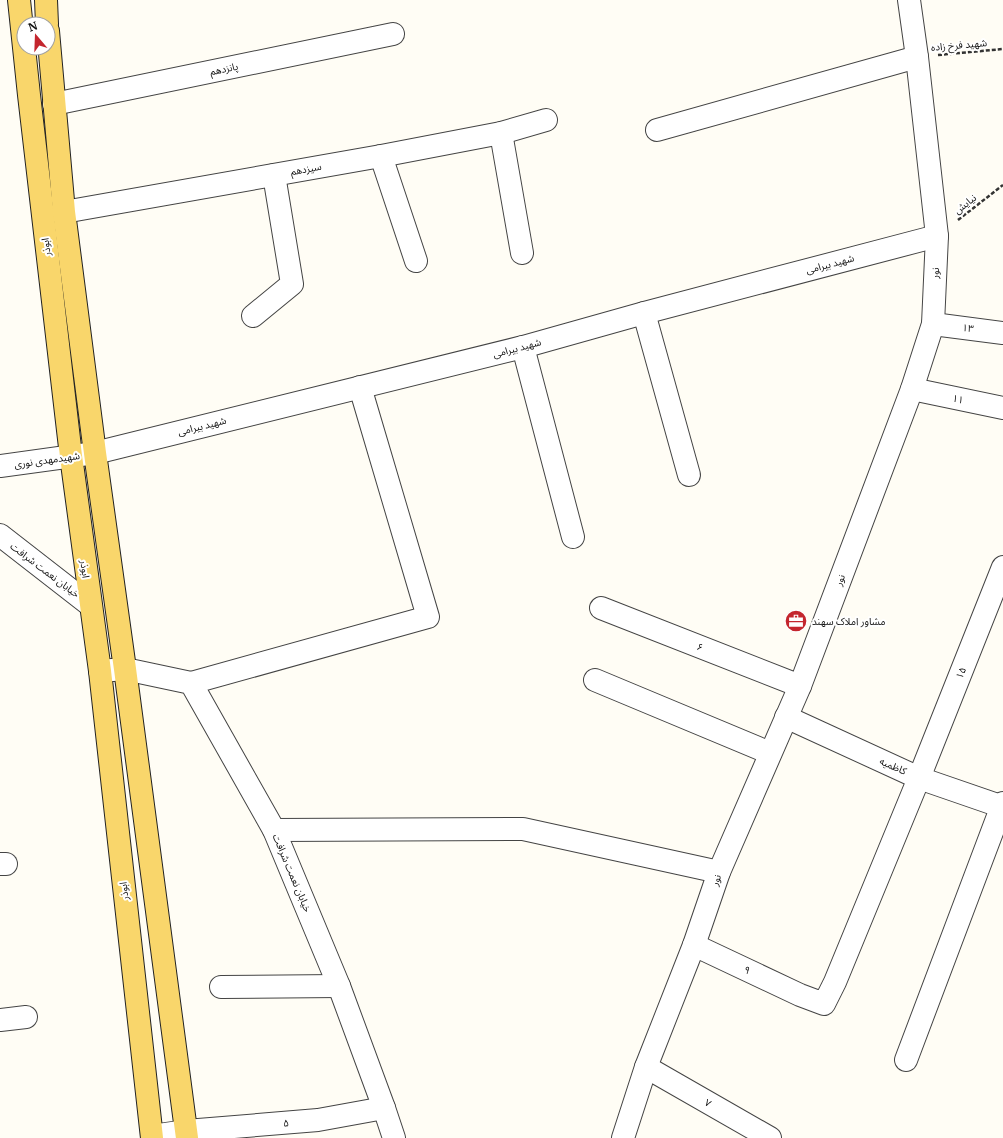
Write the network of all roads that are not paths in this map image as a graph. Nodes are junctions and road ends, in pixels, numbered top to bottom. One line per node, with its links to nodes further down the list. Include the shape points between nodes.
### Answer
1 (19, 0): 27 (main road, ابوذر)
2 (46, 0): 4 (main road)
3 (909, 0): 7 (street, نور)
4 (47, 16)
5 (394, 34): 8 (street, پانزدهم)
6 (50, 56): 8 (main road)
7 (917, 57): 10 (street); 15 (street, نور)
8 (54, 104): 14 (main road)
9 (546, 120): 11 (street, سیزدهم)
10 (656, 130)
11 (501, 133): 12 (street, سیزدهم); 16 (street)
12 (380, 156): 13 (street, سیزدهم); 17 (street)
13 (274, 175): 14 (street, سیزدهم); 19 (street, via 292,284)
14 (64, 212): 26 (main road)
15 (937, 236): 18 (street, شهید بیرامی); 20 (street, نور)
16 (522, 252)
17 (416, 261)
18 (644, 313): 22 (street, شهید بیرامی); 29 (street)
19 (253, 316)
20 (933, 324): 21 (street, ۱۳); 24 (street, نور)
21 (1003, 333)
22 (523, 347): 23 (street, شهید بیرامی); 31 (street)
23 (360, 387): 26 (street, شهید بیرامی); 38 (street, via 428,617)
24 (912, 389): 25 (street, ۱۱); 39 (street, نور)
25 (1003, 408)
26 (95, 453): 27 (street, شهیدمهدی نوری); 35 (main road)
27 (71, 456): 28 (street, شهیدمهدی نوری); 33 (main road, ابوذر)
28 (0, 466)
29 (689, 475)
30 (0, 536): 33 (street, خیابان نعمت شرافت)
31 (573, 537)
32 (1003, 568): 42 (street, ۱۵)
33 (90, 605): 36 (main road, ابوذر)
34 (601, 608): 39 (street, ۶)
35 (125, 668): 36 (street); 38 (street); 56 (main road)
36 (100, 671): 57 (main road, ابوذر)
37 (595, 680): 41 (street)
38 (191, 683): 44 (street, خیابان نعمت شرافت)
39 (800, 686): 40 (street, نور)
40 (786, 717): 41 (street, نور); 42 (street, کاظمیه)
41 (770, 754): 45 (street, نور)
42 (919, 778): 43 (street, کاظمیه); 49 (street, ۱۵, via 824,1004)
43 (1003, 806): 52 (street)
44 (274, 830): 45 (street, via 523,829); 47 (street, خیابان نعمت شرافت)
45 (718, 872): 46 (street, نور)
46 (694, 944): 49 (street, ۹); 53 (street, نور)
47 (339, 986): 48 (street); 54 (street, خیابان نعمت شرافت)
48 (221, 987)
49 (800, 995)
50 (26, 1017): 51 (street)
51 (0, 1020)
52 (906, 1060)
53 (646, 1067): 59 (street, نور); 60 (street, ۷)
54 (384, 1108): 55 (street, ۵); 58 (street, خیابان نعمت شرافت)
55 (319, 1129): 56 (street, ۵)
56 (186, 1135): 57 (street, ۵)
57 (152, 1137)
58 (394, 1138)
59 (623, 1138)
60 (770, 1138)

